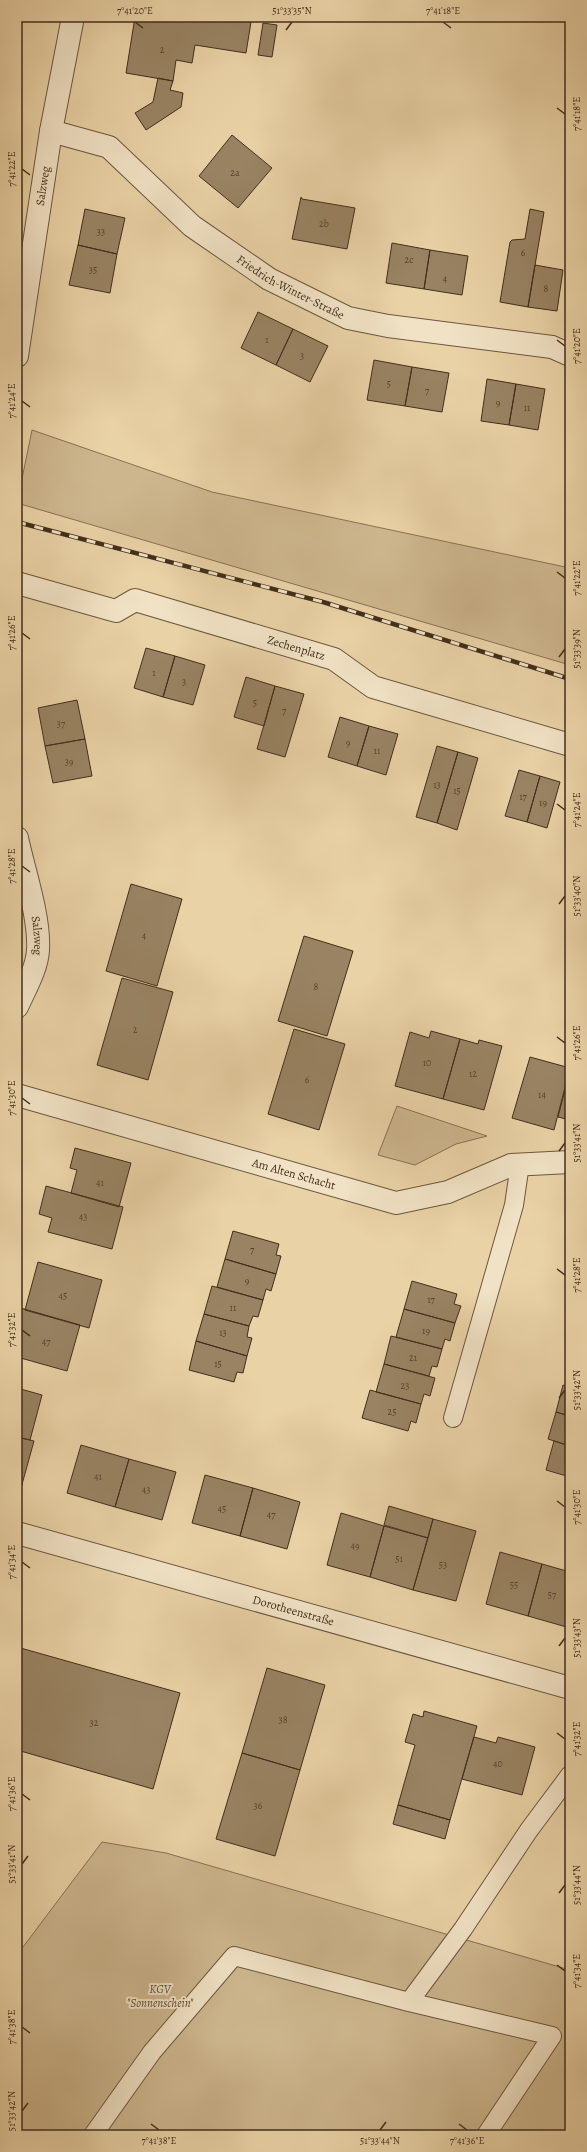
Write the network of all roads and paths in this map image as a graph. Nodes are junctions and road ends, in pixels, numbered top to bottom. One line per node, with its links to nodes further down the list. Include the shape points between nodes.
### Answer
1 (73, 17): 2 (street, Salzweg)
2 (51, 131): 3 (street, Friedrich-Winter-Straße, via 109,147 192,226 269,279 348,318 388,326 552,347); 4 (street, Salzweg)
3 (570, 355)
4 (17, 356)
5 (17, 583): 6 (street, Zechenplatz, via 116,611 135,600 334,659 374,687)
6 (570, 745)
7 (17, 838): 8 (street, Salzweg, via 36,927 38,950)
8 (17, 1007)
9 (17, 1095): 11 (street, Am Alten Schacht, via 396,1203 448,1192 511,1165)
10 (570, 1162): 11 (street, Am Alten Schacht)
11 (520, 1164): 12 (lane, via 514,1205)
12 (454, 1418)
13 (17, 1533): 14 (street, Dorotheenstraße)
14 (570, 1688)
15 (570, 1775): 16 (lane)
16 (409, 2002): 17 (lane, via 234,1956 152,2052); 18 (lane, via 552,2036)
17 (93, 2135)
18 (486, 2135)

